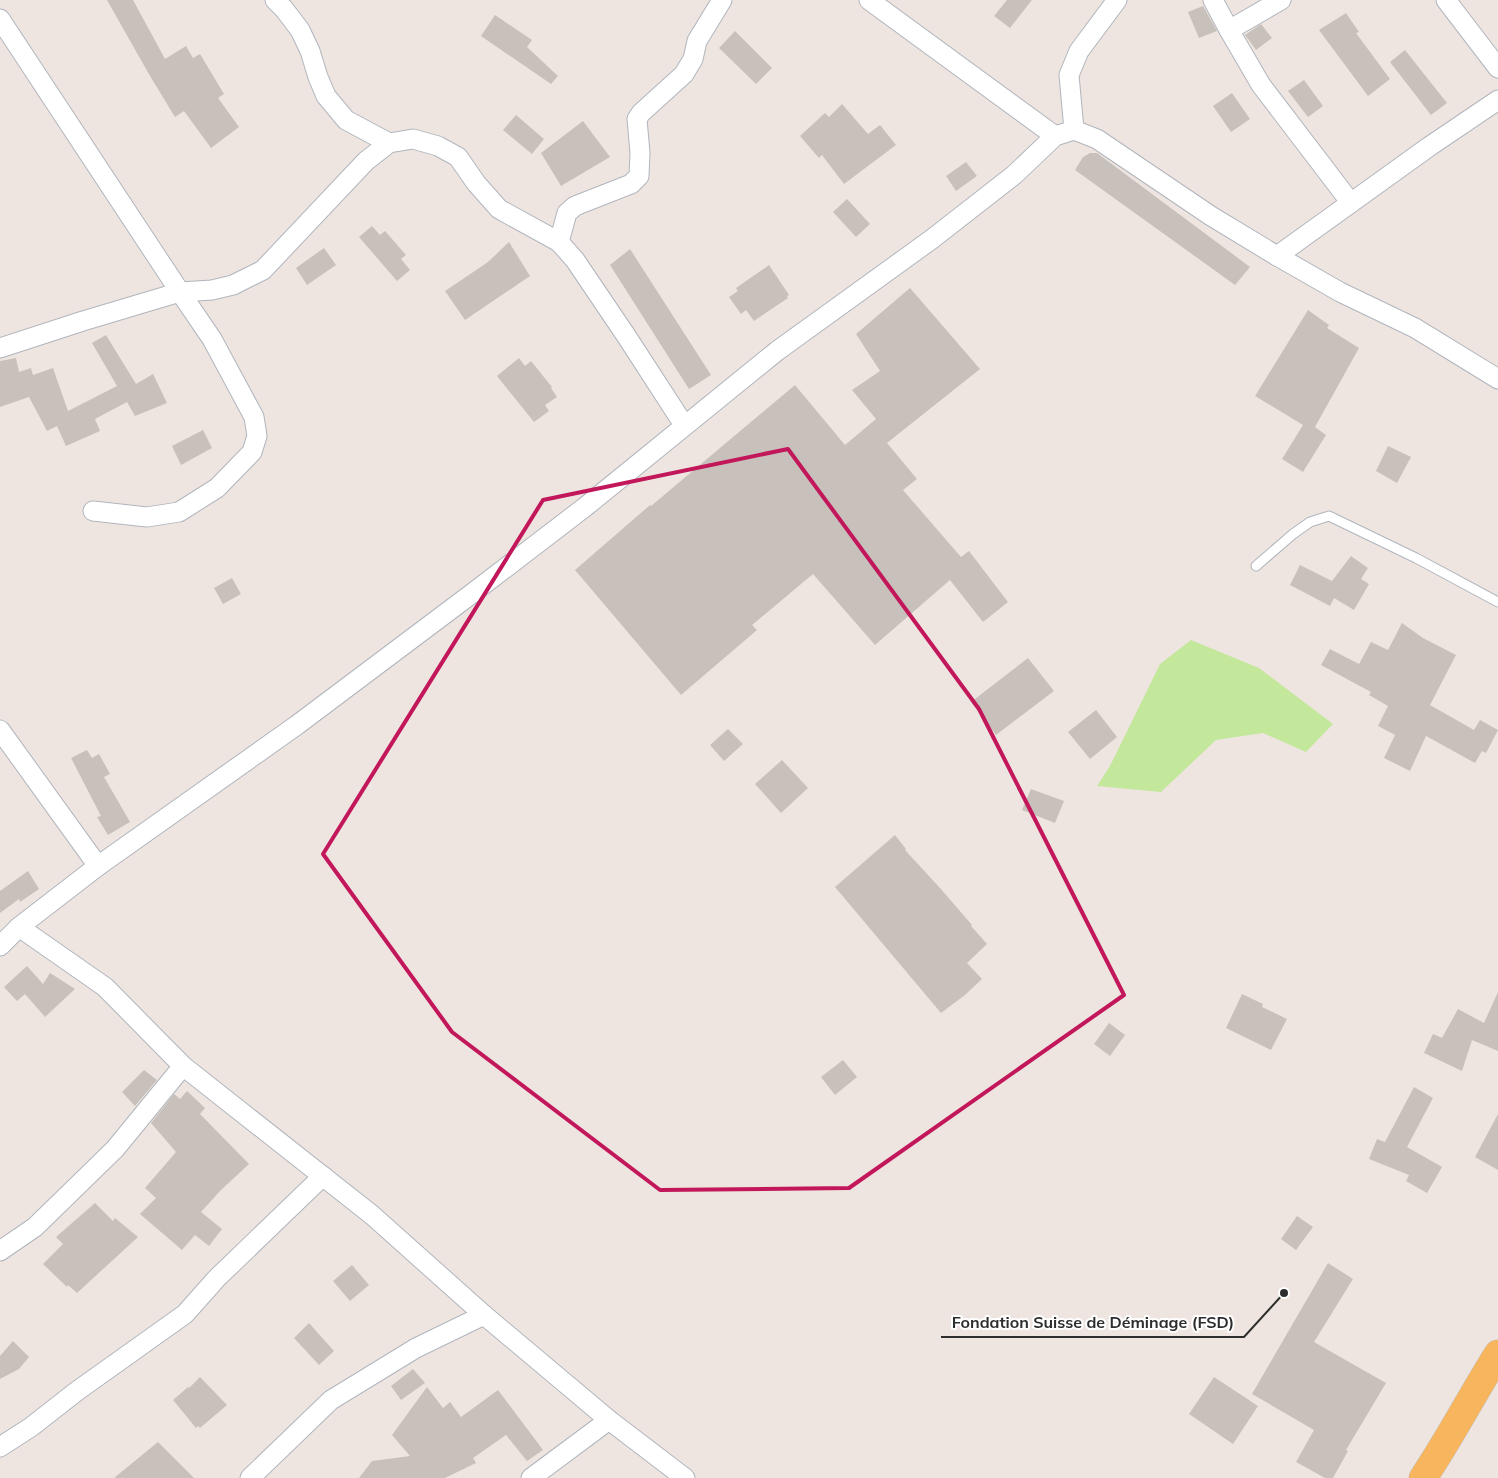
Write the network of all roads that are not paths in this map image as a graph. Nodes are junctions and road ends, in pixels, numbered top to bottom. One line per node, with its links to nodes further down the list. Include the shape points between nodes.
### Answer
1 (275, 0): 14 (street, via 300,30 326,96 346,120)
2 (722, 0): 16 (street, via 697,41 684,74 638,119 639,176 632,184 575,206 567,213)
3 (869, 0): 13 (street)
4 (1116, 0): 12 (street, via 1079,51 1069,75)
5 (1213, 0): 9 (street)
6 (1281, 0): 9 (street)
7 (1446, 0): 10 (street)
8 (0, 19): 18 (street)
9 (1228, 30): 15 (street, via 1261,85)
10 (1498, 68)
11 (1498, 100): 15 (street)
12 (1074, 130): 13 (street); 17 (street, via 1097,139)
13 (1055, 136): 21 (street, via 1007,180 932,239 777,351)
14 (390, 143): 16 (street, via 413,139 458,156 499,209); 18 (street, via 366,162 263,270 233,285)
15 (1350, 202): 17 (street)
16 (559, 242): 21 (street, via 575,260)
17 (1277, 256): 20 (street, via 1340,292 1415,328)
18 (180, 292): 19 (street); 22 (street, via 212,339 254,417 257,436 252,452 218,488 179,512 147,518)
19 (0, 348)
20 (1498, 379)
21 (684, 425): 26 (street, via 470,595 297,725)
22 (93, 511)
23 (1256, 566): 24 (lane, via 1292,534 1310,522 1328,516)
24 (1498, 602)
25 (0, 730): 26 (street)
26 (98, 866): 27 (street)
27 (19, 928): 28 (street); 29 (street, via 105,987)
28 (0, 946)
29 (183, 1066): 30 (street); 31 (street, via 115,1149 35,1227)
30 (323, 1176): 32 (street, via 372,1215); 35 (street, via 217,1278 185,1314)
31 (0, 1251)
32 (484, 1315): 34 (street); 36 (street, via 416,1348 331,1400)
33 (1498, 1354): 39 (main road)
34 (609, 1420): 37 (street); 38 (street)
35 (0, 1447)
36 (250, 1478)
37 (531, 1478)
38 (685, 1478)
39 (1424, 1478)

